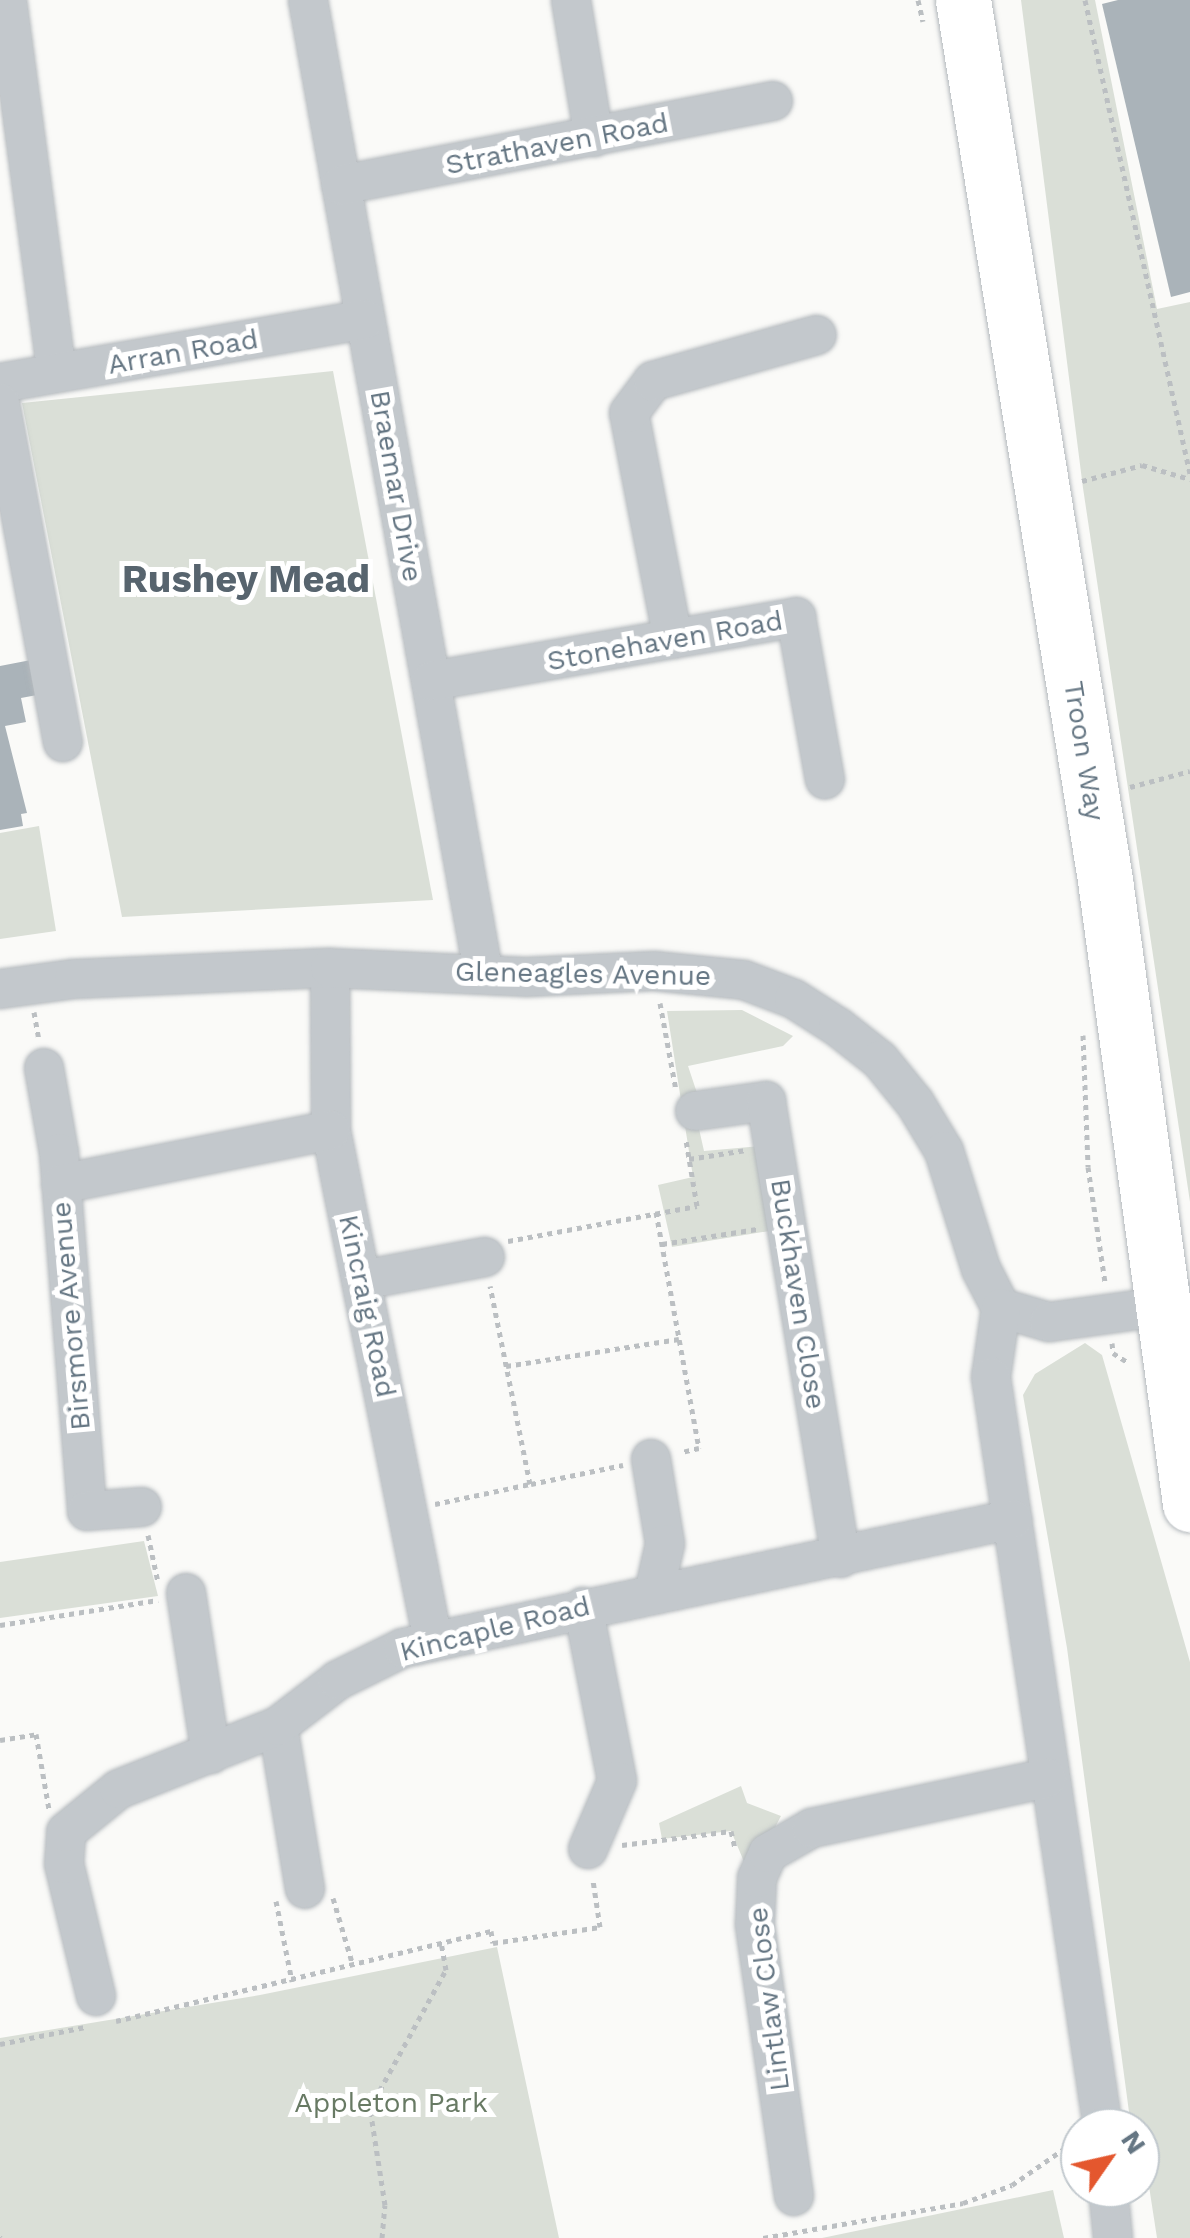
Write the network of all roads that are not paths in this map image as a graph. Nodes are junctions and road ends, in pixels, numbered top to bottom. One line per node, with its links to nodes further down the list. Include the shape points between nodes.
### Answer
1 (7, 0): 10 (street)
2 (308, 0): 7 (street, Braemar Drive)
3 (571, 0): 6 (street)
4 (962, 0): 26 (highway, Troon Way)
5 (774, 101): 6 (street, Strathaven Road)
6 (594, 138): 7 (street, Strathaven Road)
7 (341, 185): 8 (street, Braemar Drive)
8 (365, 320): 10 (street, Arran Road); 14 (street, Braemar Drive)
9 (817, 335): 13 (street, via 653,381 630,413)
10 (57, 374): 11 (street, Arran Road)
11 (0, 383)
12 (0, 403): 15 (street)
13 (674, 639): 14 (street, Stonehaven Road); 16 (street, Stonehaven Road, via 796,618)
14 (432, 681): 18 (street, Braemar Drive)
15 (63, 742)
16 (825, 780)
17 (330, 968): 18 (street, Gleneagles Avenue); 19 (street, Gleneagles Avenue); 22 (street, Kincraig Road)
18 (483, 971): 27 (street, Gleneagles Avenue, via 744,980 794,999 880,1060 944,1151 981,1268)
19 (14, 987)
20 (44, 1068): 23 (street, Birsmore Avenue)
21 (686, 1115): 32 (street, Buckhaven Close, via 766,1101)
22 (331, 1130): 23 (street); 25 (street, Kincraig Road)
23 (60, 1184): 30 (street, Birsmore Avenue, via 87,1511)
24 (484, 1257): 25 (street)
25 (362, 1280): 36 (street, Kincraig Road)
26 (1175, 1305): 27 (street, via 1049,1322); 29 (highway, Troon Way)
27 (1002, 1308): 31 (street, via 991,1377)
28 (650, 1458): 34 (street, via 665,1544)
29 (1190, 1504)
30 (142, 1507)
31 (1014, 1519): 32 (street, Kincaple Road); 39 (street)
32 (841, 1558): 34 (street, Kincaple Road)
33 (186, 1593): 38 (street)
34 (654, 1594): 35 (street, Kincaple Road)
35 (583, 1607): 36 (street, Kincaple Road); 40 (street, via 617,1781)
36 (433, 1641): 37 (street, Kincaple Road, via 338,1680)
37 (278, 1726): 38 (street, Kincaple Road); 41 (street)
38 (211, 1754): 42 (street, Kincaple Road, via 119,1789 66,1832 64,1864)
39 (1046, 1778): 43 (street); 44 (street, Lintlaw Close, via 812,1828 768,1854 757,1878 754,1924)
40 (588, 1849)
41 (305, 1889)
42 (81, 1979)
43 (1092, 2108)
44 (794, 2196)
45 (1110, 2208): 46 (street)
46 (1113, 2238)

